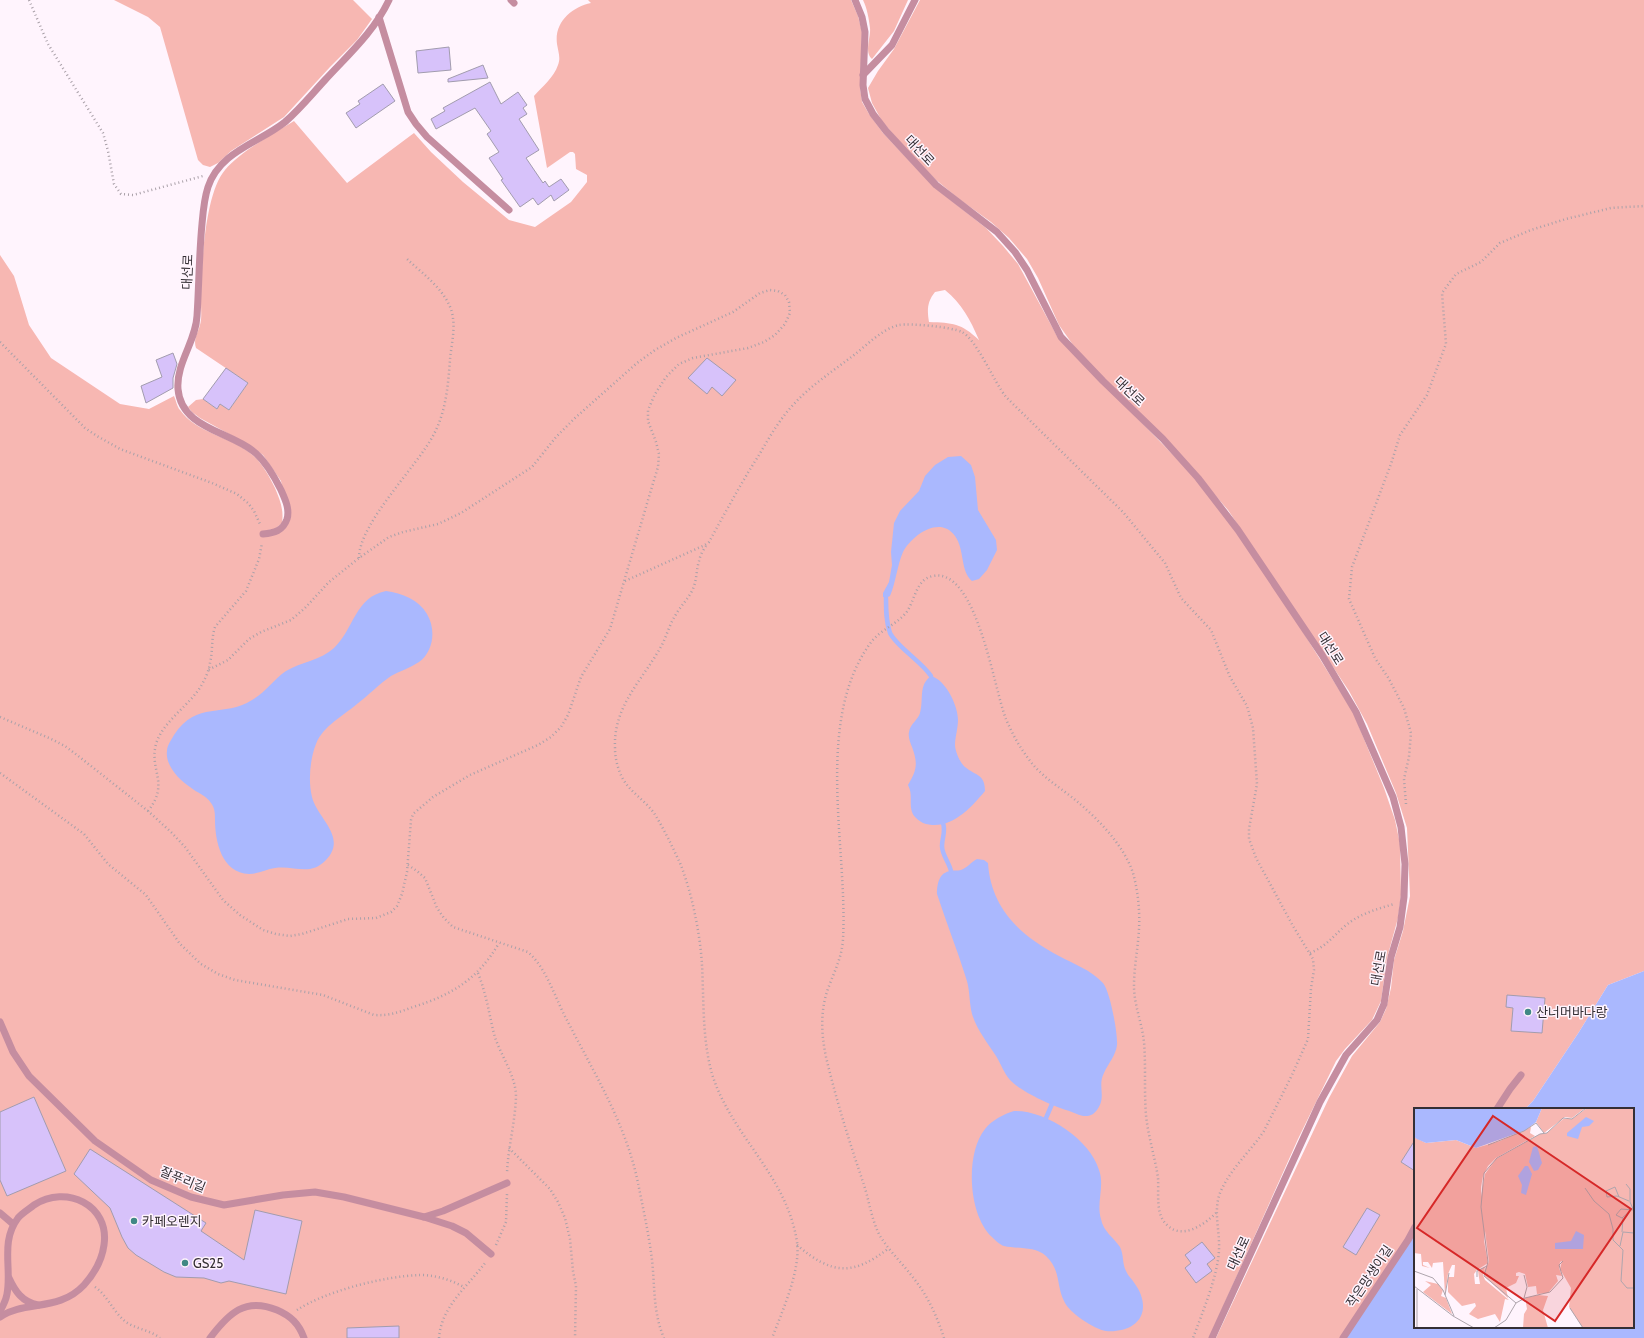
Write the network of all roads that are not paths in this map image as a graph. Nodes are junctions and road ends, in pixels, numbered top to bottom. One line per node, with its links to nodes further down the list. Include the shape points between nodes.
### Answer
1 (389, 0): 4 (lane, 대선로)
2 (855, 0): 5 (lane, 대선로, via 865,32)
3 (915, 0): 5 (lane, via 892,45)
4 (380, 16): 6 (lane, via 408,112 427,137); 7 (lane, 대선로, via 359,45 284,123 227,159 208,186 200,243 197,319 178,376 179,398 183,408 200,423 252,449 276,480 288,515 286,523 280,529)
5 (863, 75): 23 (lane, 대선로, via 865,99 886,131 936,185 997,232 1015,252 1061,337 1198,478 1238,530 1322,655 1356,712 1392,797 1401,826 1405,864 1404,901 1391,957 1384,1004 1377,1020 1346,1055 1320,1102)
6 (508, 210)
7 (263, 534)
8 (0, 1022): 13 (lane, 잘푸리길, via 13,1052 29,1076 95,1141 151,1180 191,1197 224,1205 315,1192)
9 (1521, 1075): 10 (lane)
10 (1498, 1108)
11 (507, 1184): 13 (lane)
12 (0, 1213): 14 (lane)
13 (424, 1217): 16 (lane, 잘푸리길, via 452,1226)
14 (14, 1224): 17 (lane, via 7,1246); 18 (lane, via 28,1209 54,1196 80,1200 99,1217 104,1244 101,1258 84,1286 57,1302)
15 (1414, 1229): 24 (lane, 작은망생이길)
16 (491, 1254)
17 (8, 1276): 18 (lane, via 24,1300); 19 (lane, via 7,1295)
18 (42, 1306): 20 (lane, via 15,1310)
19 (0, 1311)
20 (0, 1316)
21 (210, 1338): 22 (lane, via 227,1317 254,1304 289,1315)
22 (304, 1338)
23 (1212, 1338)
24 (1343, 1338)

